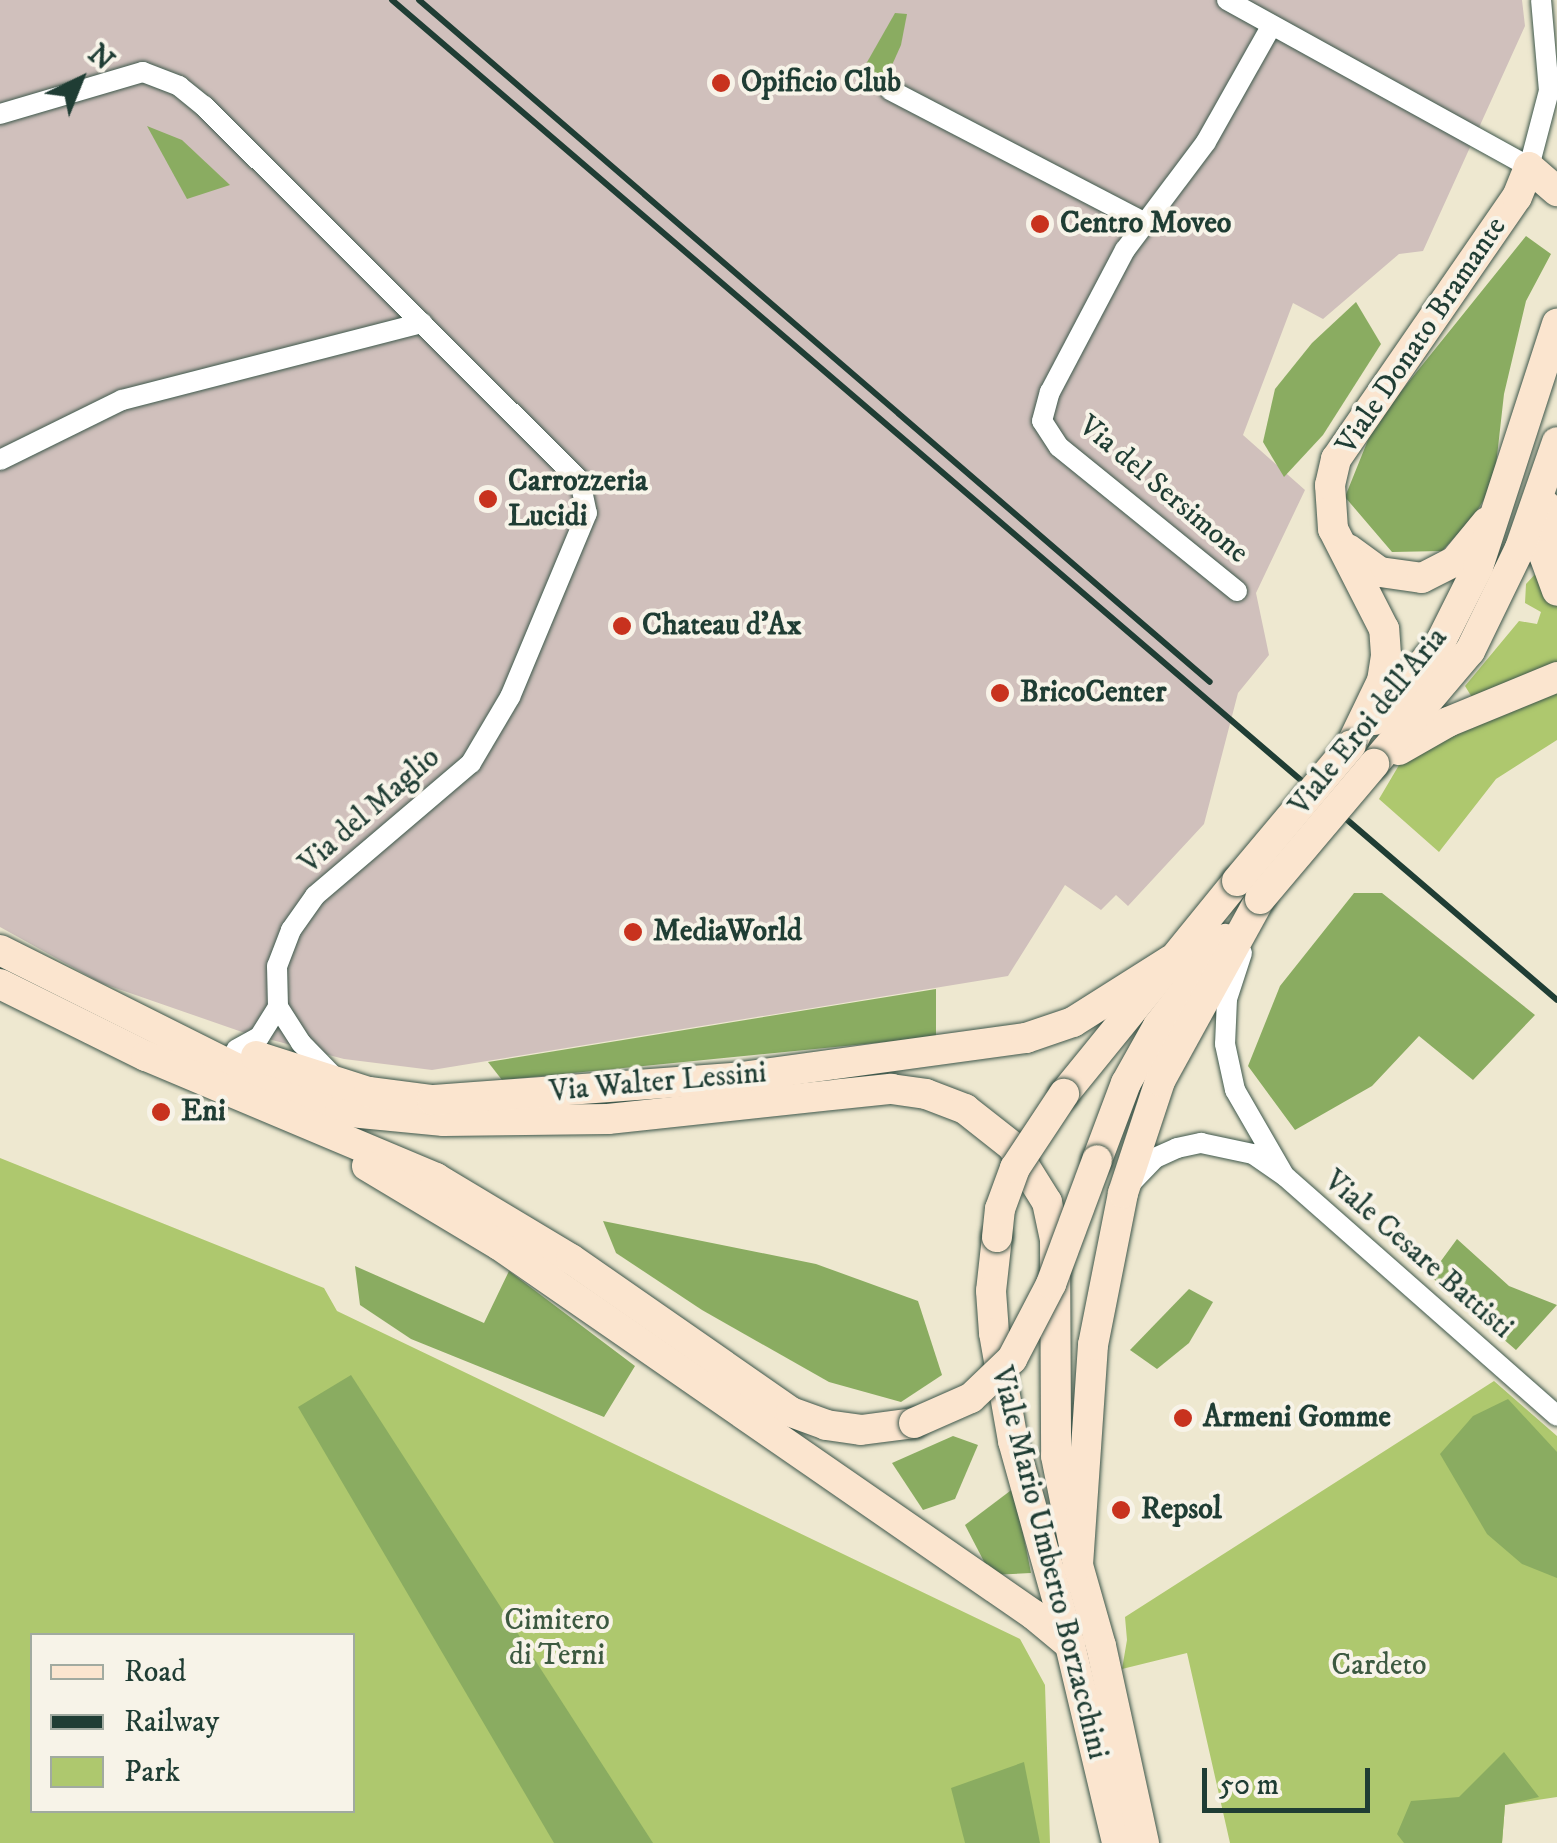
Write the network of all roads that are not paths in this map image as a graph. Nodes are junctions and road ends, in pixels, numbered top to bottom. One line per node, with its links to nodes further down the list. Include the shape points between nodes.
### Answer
1 (1226, 0): 3 (street)
2 (1541, 0): 5 (street)
3 (1272, 24): 8 (street); 10 (street, Via del Sersimone, via 1206,142)
4 (1557, 55): 5 (street)
5 (1548, 86): 8 (street)
6 (890, 90): 10 (street)
7 (0, 114): 11 (street, Via del Maglio, via 143,72 179,86)
8 (1530, 167): 9 (main road); 17 (main road, Viale Donato Bramante, via 1517,198 1336,459 1333,529)
9 (1557, 192)
10 (1145, 223): 19 (street, Via del Sersimone, via 1078,338 1042,421 1059,447)
11 (422, 323): 14 (street, via 122,400); 26 (street, Via del Maglio, via 580,481 587,514 510,697 471,762 316,896 291,930 277,966)
12 (1557, 324): 16 (main road, Viale Eroi dell'Aria)
13 (1557, 442): 15 (main road, Viale Eroi dell'Aria)
14 (0, 460)
15 (1547, 478): 18 (main road, via 1544,555); 21 (main road, Viale Eroi dell'Aria, via 1470,651)
16 (1499, 508): 17 (main road, via 1454,562 1422,578 1380,572); 21 (main road, Viale Eroi dell'Aria, via 1439,645)
17 (1342, 544): 21 (main road, Viale Donato Bramante, via 1384,629 1382,681)
18 (1557, 590)
19 (1237, 591)
20 (1557, 677): 21 (main road)
21 (1363, 754): 22 (main road, Viale Eroi dell'Aria, bridge)
22 (1248, 890): 24 (main road, Viale Mario Umberto Borzacchini); 24 (main road, Viale Mario Umberto Borzacchini)
23 (0, 950): 27 (main road, Via Walter Lessini)
24 (1201, 981): 29 (main road, Via Walter Lessini, via 1026,1038 734,1078 432,1100); 30 (main road, bridge, via 1158,1026 1126,1084 1052,1284 1012,1358 971,1398 914,1423 861,1430 791,1412 570,1259 436,1178); 31 (street, Viale Cesare Battisti, via 1236,1090); 32 (main road, Viale Mario Umberto Borzacchini); 35 (main road, Viale Mario Umberto Borzacchini, bridge, via 1064,1094 1015,1168 1000,1210 991,1291 994,1333 1012,1440)
25 (0, 984): 30 (main road)
26 (278, 1007): 28 (street, via 259,1038); 29 (street)
27 (134, 1019): 28 (main road, Via Walter Lessini); 34 (main road, Via Walter Lessini, via 340,1110 444,1121 608,1119 892,1089 964,1110 1012,1146 1046,1202 1054,1240 1056,1456)
28 (236, 1050): 29 (main road, Via Walter Lessini)
29 (339, 1082)
30 (282, 1116): 35 (main road, via 500,1245)
31 (1286, 1178): 32 (street, Viale Cesare Battisti, via 1253,1154 1200,1142 1155,1158); 33 (street, Viale Cesare Battisti)
32 (1123, 1192): 34 (main road, Viale Mario Umberto Borzacchini, via 1094,1345)
33 (1557, 1416)
34 (1078, 1565): 37 (main road, Viale Mario Umberto Borzacchini)
35 (1070, 1645): 36 (main road, Viale Mario Umberto Borzacchini)
36 (1117, 1843)
37 (1144, 1843)

